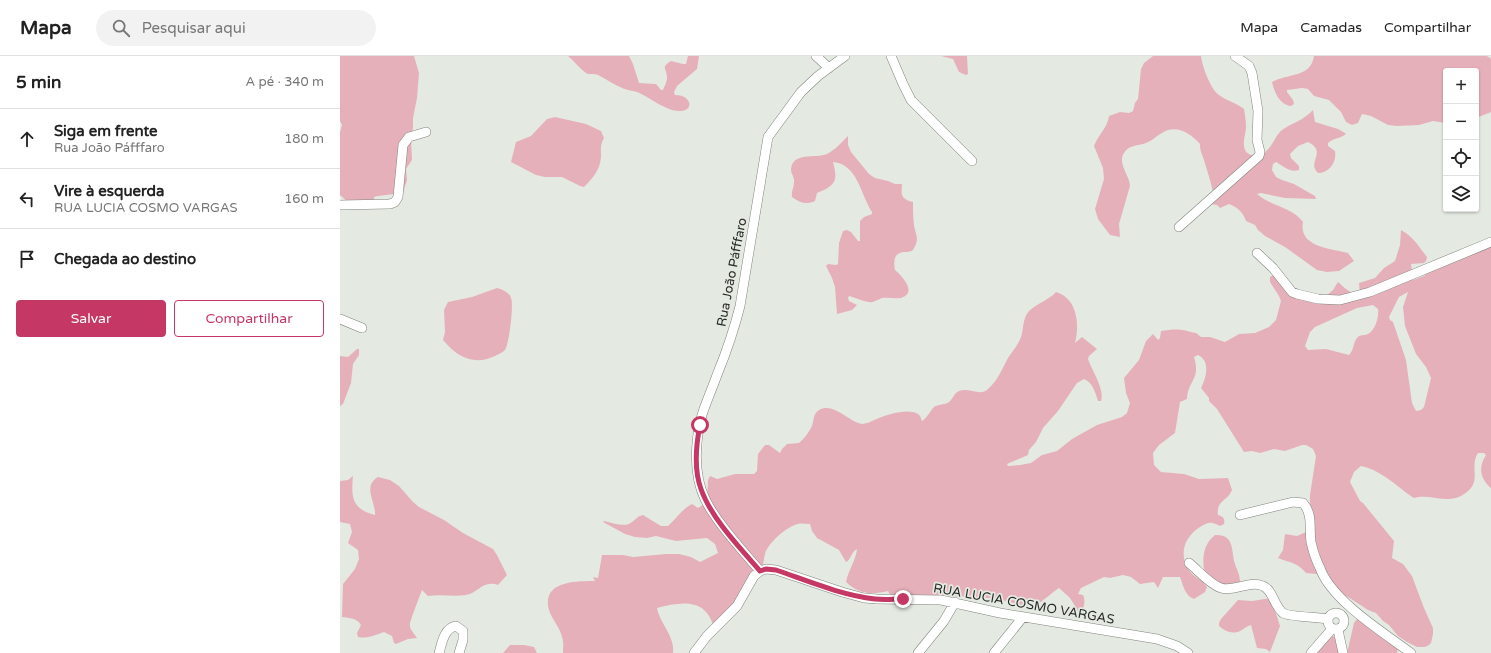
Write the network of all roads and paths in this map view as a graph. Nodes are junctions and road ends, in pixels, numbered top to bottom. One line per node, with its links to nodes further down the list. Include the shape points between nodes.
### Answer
1 (816, 56): 5 (street)
2 (845, 56): 5 (street, Rua João Páfffaro)
3 (891, 56): 7 (street, via 911,100)
4 (1236, 56): 9 (street, via 1249,66 1252,73 1258,111 1259,156)
5 (829, 68): 16 (street, Rua João Páfffaro, via 801,92 768,137 740,306 703,413 698,437 698,480 705,499)
6 (426, 132): 8 (street, via 409,137 403,145 398,197 395,202)
7 (972, 161)
8 (340, 205)
9 (1179, 227)
10 (1491, 242): 11 (street, via 1370,292 1340,300 1318,299 1292,292)
11 (1257, 253)
12 (340, 319): 13 (street)
13 (362, 328)
14 (1240, 515): 18 (street, via 1293,502 1304,504 1309,512 1311,541 1320,570 1331,588)
15 (1190, 563): 21 (street, via 1221,588 1252,584 1264,586 1279,609 1290,616)
16 (760, 571): 17 (street, RUA LUCIA COSMO VARGAS, via 776,570 864,598); 25 (street, via 754,576 737,606)
17 (955, 602): 20 (street, RUA LUCIA COSMO VARGAS); 26 (street, via 944,622)
18 (1346, 603): 19 (street); 31 (street)
19 (1340, 614): 21 (street, via 1335,613); 22 (street, via 1345,621 1343,627)
20 (1023, 617): 27 (street); 28 (street, RUA LUCIA COSMO VARGAS, via 1157,639)
21 (1328, 619): 22 (street, via 1328,624)
22 (1335, 629): 29 (street); 30 (street)
23 (439, 653): 24 (street, via 445,634 451,627 456,626 464,635)
24 (459, 653)
25 (694, 653)
26 (918, 653)
27 (994, 653)
28 (1188, 653)
29 (1311, 653)
30 (1343, 653)
31 (1411, 653)

